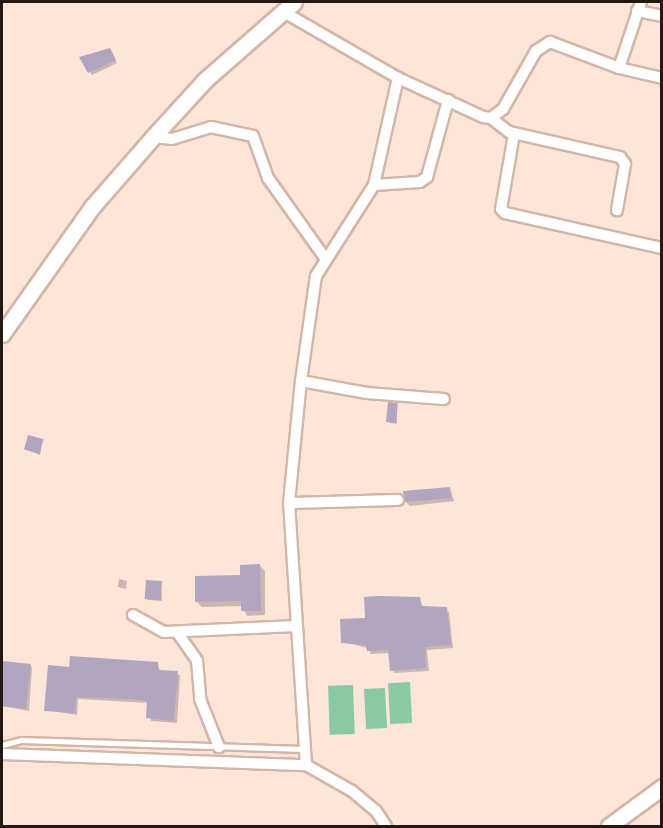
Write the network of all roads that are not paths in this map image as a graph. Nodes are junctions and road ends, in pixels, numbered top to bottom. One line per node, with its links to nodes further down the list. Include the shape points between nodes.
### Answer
1 (288, 6): 5 (street); 10 (street, via 205,80)
2 (639, 6): 3 (street); 4 (street)
3 (662, 16)
4 (619, 68): 6 (street); 8 (street, via 555,42 544,43 503,109)
5 (398, 78): 7 (street); 11 (street)
6 (662, 78)
7 (448, 100): 8 (street, via 475,115); 11 (street, via 427,177 420,182)
8 (491, 118): 9 (street)
9 (514, 134): 12 (street, via 620,157 625,164); 13 (street, via 501,209 505,213)
10 (153, 137): 14 (street, via 172,139 211,127 253,136 268,178); 15 (street, via 92,207)
11 (374, 185): 14 (street)
12 (617, 210)
13 (662, 248)
14 (325, 258): 16 (street, via 316,276)
15 (2, 334)
16 (301, 381): 17 (street, via 367,393); 19 (street)
17 (444, 399)
18 (398, 501): 19 (street)
19 (289, 502): 21 (street)
20 (133, 615): 22 (street, via 152,628)
21 (296, 626): 22 (street); 25 (street)
22 (177, 632): 24 (street, via 197,661 200,699)
23 (2, 745): 24 (lane, via 21,740)
24 (219, 747): 25 (lane)
25 (304, 749): 27 (street)
26 (2, 754): 27 (street)
27 (306, 765): 29 (street, via 352,791 376,811)
28 (662, 787): 30 (street)
29 (386, 826)
30 (609, 826)

